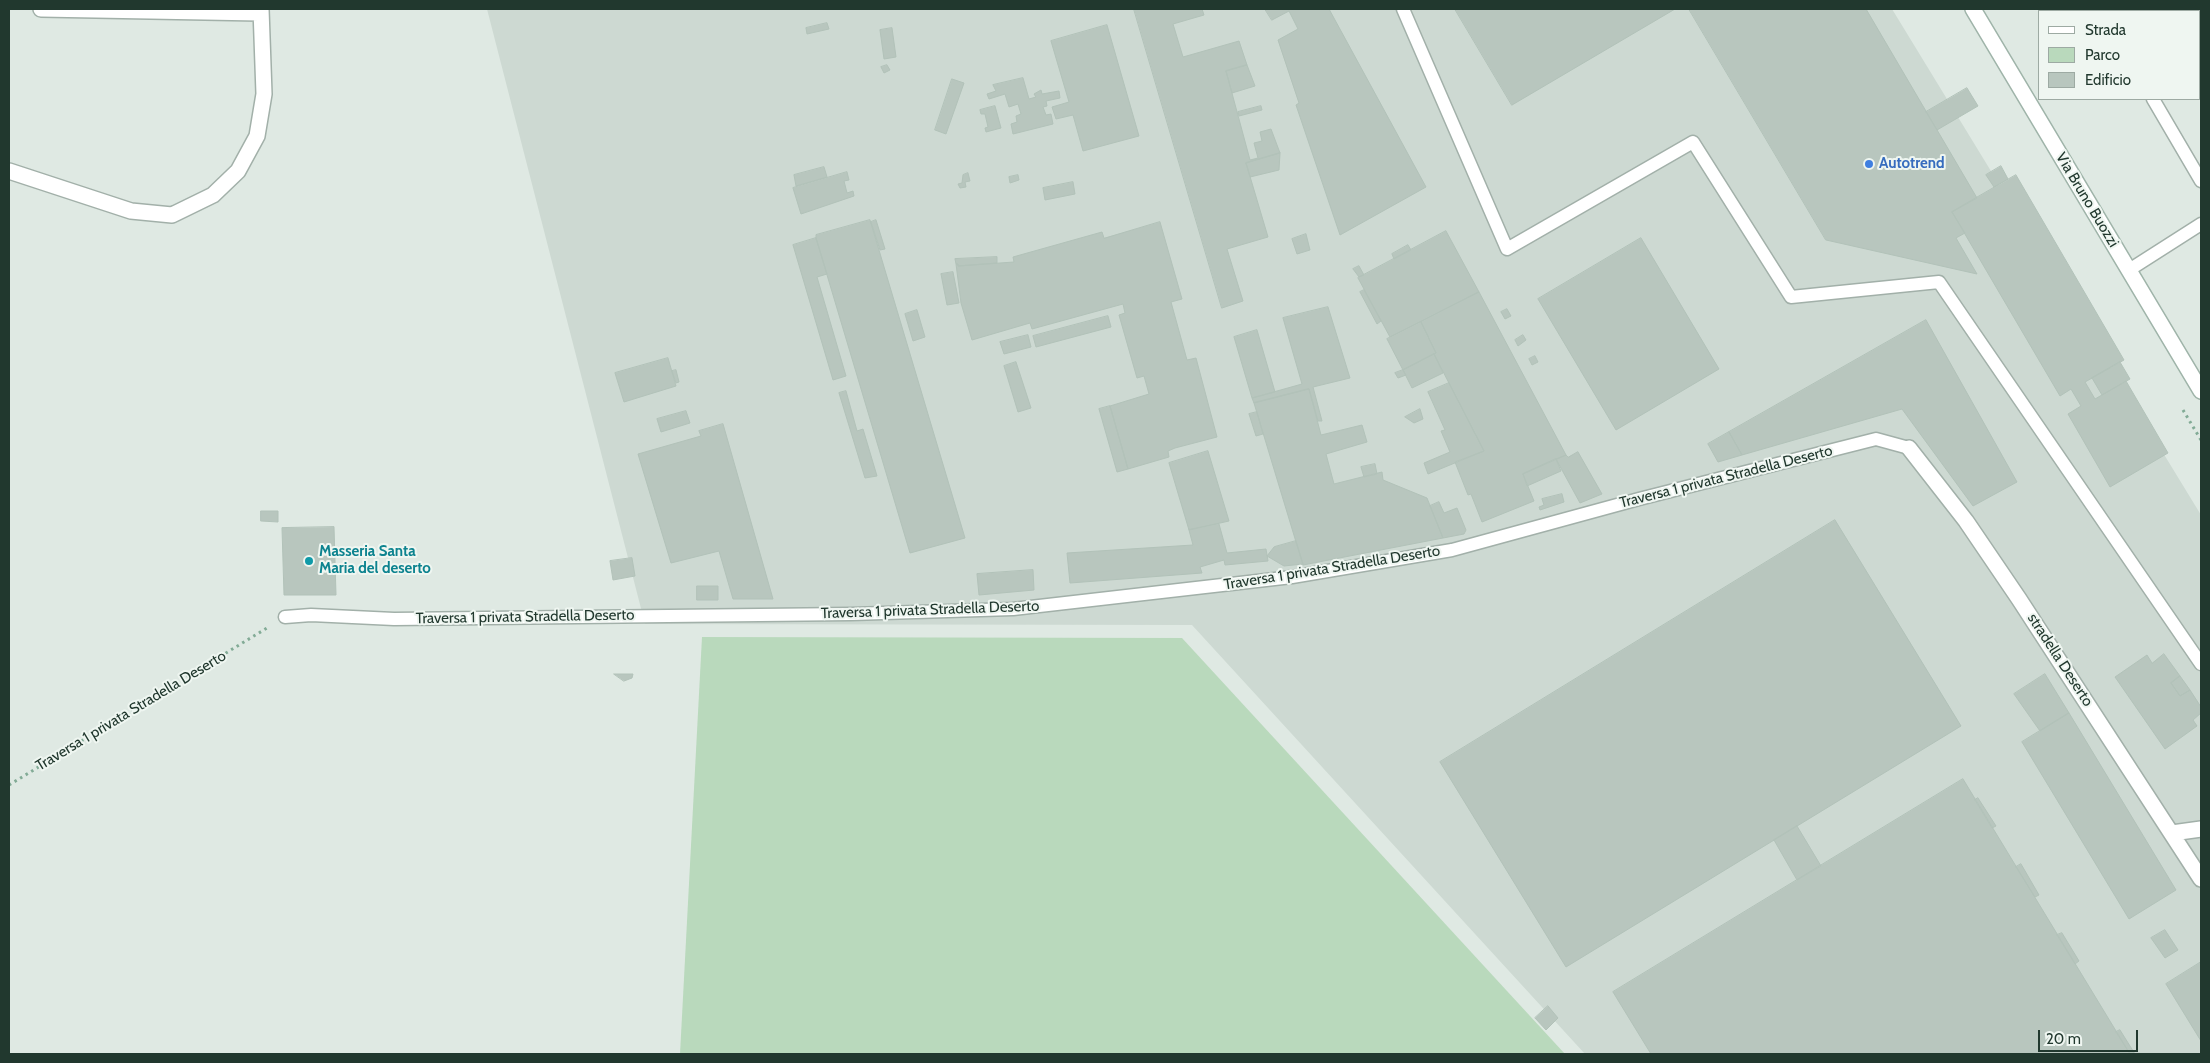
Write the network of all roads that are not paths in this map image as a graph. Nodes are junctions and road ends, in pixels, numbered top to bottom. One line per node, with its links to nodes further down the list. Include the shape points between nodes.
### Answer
1 (41, 9): 4 (street)
2 (1404, 9): 13 (lane, via 1507,249 1693,142 1791,297 1939,282)
3 (1973, 9): 9 (street, Via Bruno Buozzi)
4 (260, 11): 6 (street, via 264,94 257,136 238,171 213,195 172,215 131,210)
5 (2154, 100): 7 (lane)
6 (9, 171)
7 (2201, 181)
8 (2201, 224): 9 (lane)
9 (2129, 270): 10 (street, Via Bruno Buozzi)
10 (2201, 391)
11 (1908, 448): 12 (lane, Traversa 1 privata Stradella Deserto, via 1876,439 1648,496 1452,550 1292,577 1013,609 394,619); 15 (street, stradella Deserto, via 1966,521)
12 (285, 617)
13 (2201, 664)
14 (2201, 829): 15 (street)
15 (2172, 833): 16 (street, stradella Deserto)
16 (2201, 878)

